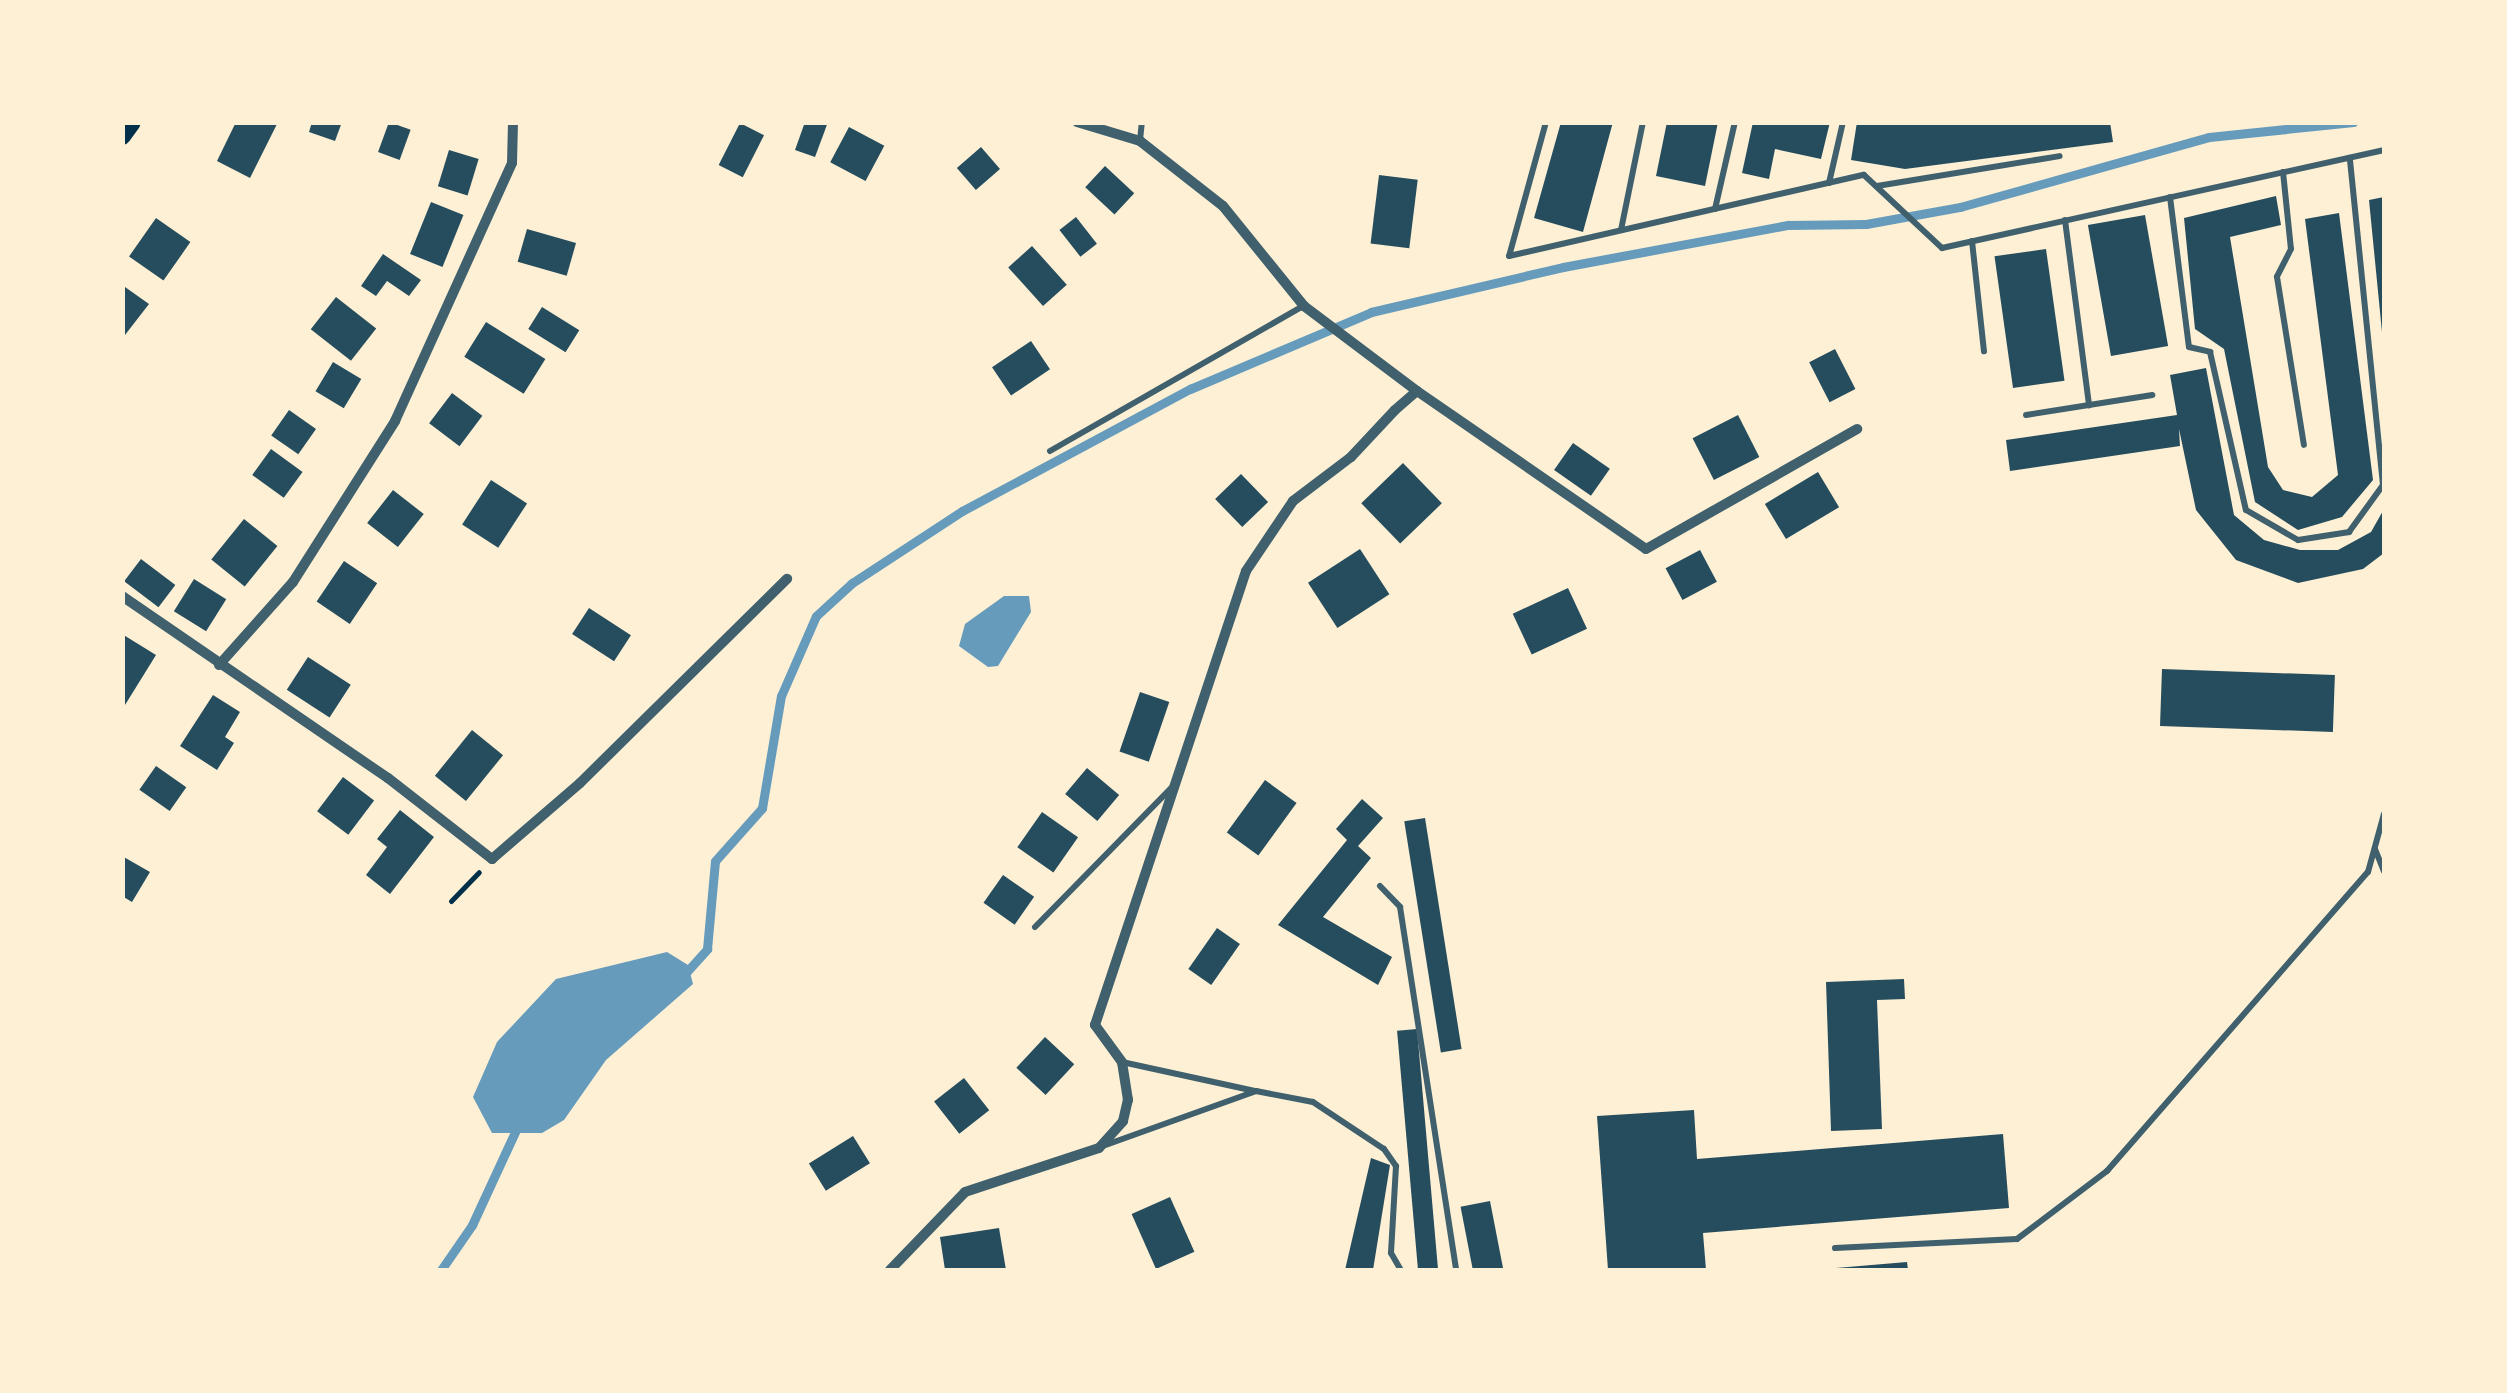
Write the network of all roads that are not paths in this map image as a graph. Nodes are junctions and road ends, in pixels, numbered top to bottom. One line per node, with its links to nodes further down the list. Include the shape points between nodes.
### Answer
1 (132, 122): 9 (main road)
2 (513, 122): 33 (street, via 512,163 395,421 293,582)
3 (1077, 122): 10 (street)
4 (1142, 122): 10 (lane)
5 (1546, 122): 20 (lane, via 1509,256)
6 (1643, 122): 20 (lane)
7 (1735, 122): 18 (lane)
8 (1842, 122): 15 (lane)
9 (122, 136)
10 (1140, 141): 22 (street, via 1222,206)
11 (2384, 150): 13 (lane)
12 (2060, 156): 16 (lane)
13 (2350, 158): 14 (lane); 17 (lane, via 2383,486 2349,532 2298,540 2246,510 2210,352 2189,346)
14 (2284, 172): 17 (lane); 29 (lane, via 2291,249 2277,277)
15 (1829, 183): 16 (lane, via 1864,175); 18 (lane)
16 (1877, 186): 21 (lane, via 1942,248)
17 (2170, 198): 19 (lane)
18 (1714, 209): 20 (lane)
19 (2065, 220): 21 (lane); 26 (lane)
20 (1620, 230)
21 (1972, 241): 23 (lane)
22 (1304, 306): 24 (street); 30 (lane)
23 (1984, 351)
24 (1418, 391): 28 (street, via 1646,549); 34 (street, via 1293,501 1246,571)
25 (2152, 395): 26 (lane)
26 (2089, 405): 27 (lane)
27 (2026, 416)
28 (1857, 429)
29 (2304, 445)
30 (1050, 451)
31 (787, 580): 33 (street, via 580,783 492,859 388,778)
32 (122, 596): 33 (street)
33 (219, 666)
34 (1176, 782): 39 (lane); 40 (street, via 1095,1025)
35 (2384, 814): 36 (lane)
36 (2375, 848): 37 (lane); 43 (lane, via 2368,872 2107,1171 2017,1239)
37 (2384, 871)
38 (1380, 886): 46 (lane, via 1400,907)
39 (1035, 927)
40 (1122, 1062): 41 (lane); 42 (street, via 1128,1100 1123,1120)
41 (1256, 1091): 42 (lane); 45 (lane, via 1314,1102 1384,1149 1396,1166 1391,1253)
42 (1099, 1148): 44 (street, via 965,1192)
43 (1835, 1248)
44 (890, 1270)
45 (1400, 1270)
46 (1456, 1270)

